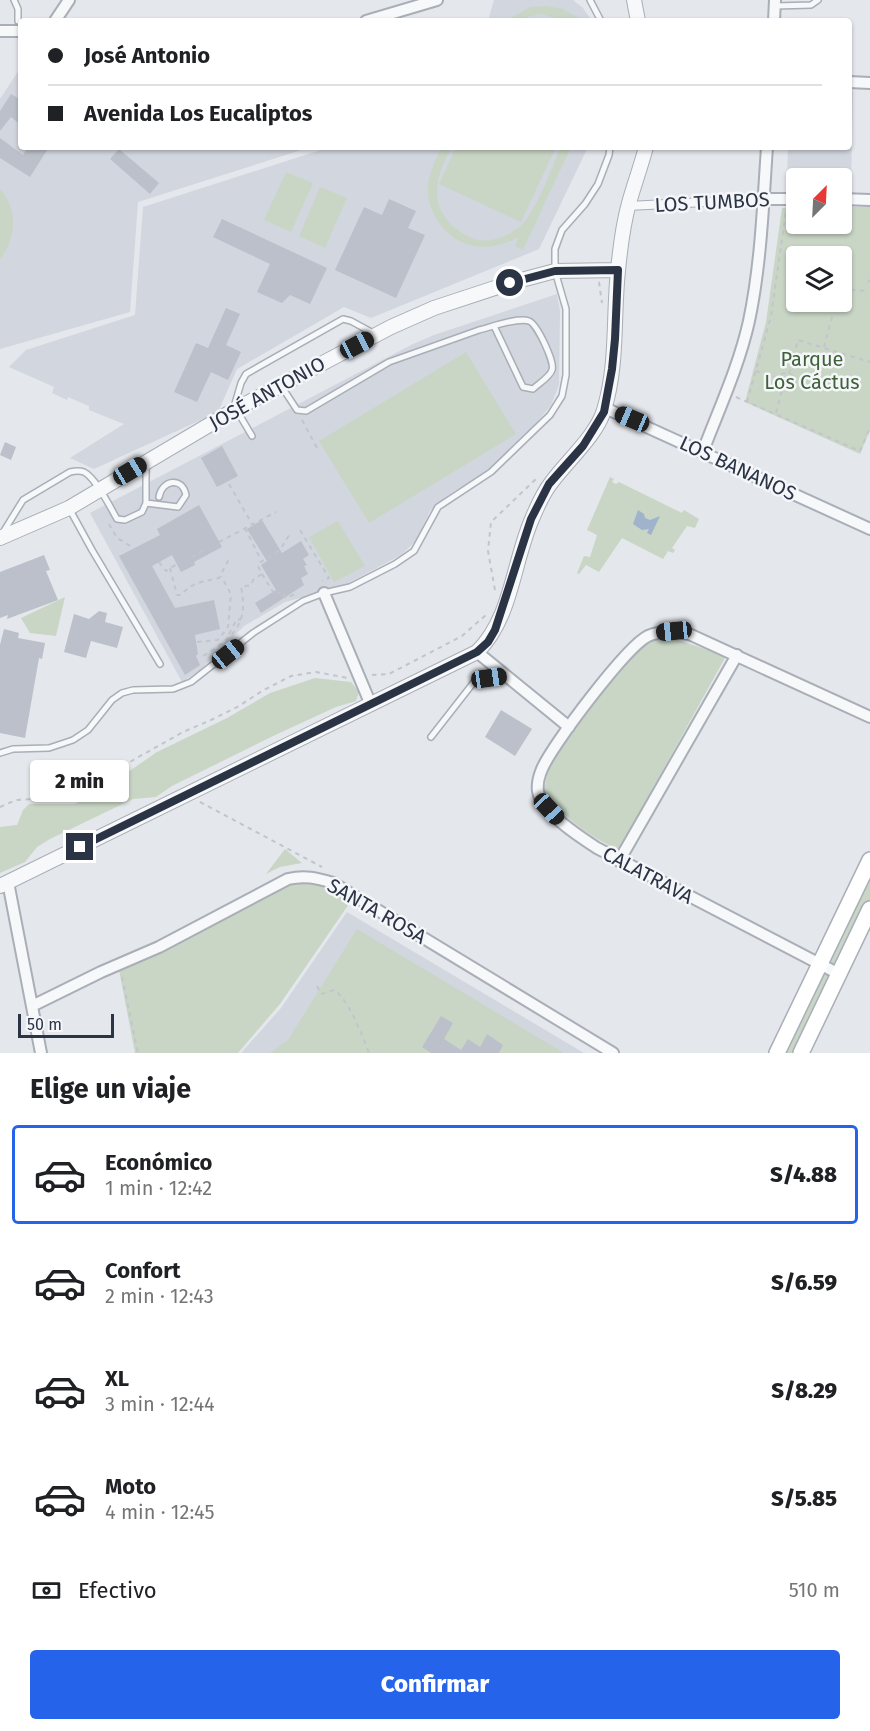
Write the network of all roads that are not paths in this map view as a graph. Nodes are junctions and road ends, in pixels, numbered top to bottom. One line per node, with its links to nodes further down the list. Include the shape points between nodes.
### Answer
1 (14, 0): 8 (lane)
2 (69, 0): 9 (street)
3 (437, 0): 10 (street)
4 (590, 0): 11 (lane)
5 (634, 0): 12 (street)
6 (818, 0): 7 (lane, via 811,6)
7 (775, 3): 13 (street)
8 (19, 18)
9 (57, 18)
10 (376, 18)
11 (599, 18)
12 (637, 18)
13 (774, 18)
14 (18, 26): 15 (street)
15 (0, 31)
16 (852, 82): 17 (street)
17 (870, 82)
18 (609, 150): 27 (lane, via 598,184 562,230 555,249)
19 (645, 150): 25 (street)
20 (767, 150): 21 (street)
21 (764, 199): 22 (street, LOS TUMBOS); 25 (street, LOS TUMBOS); 34 (street, via 749,322)
22 (786, 199)
23 (852, 199): 24 (street)
24 (870, 200)
25 (628, 206): 26 (street)
26 (618, 270): 27 (street, JOSÉ ANTONIO); 31 (street, via 615,339)
27 (555, 271): 29 (street, JOSÉ ANTONIO, via 455,300); 42 (lane, via 566,309 566,375 562,396 550,415 491,472 438,507 414,551 350,587)
28 (494, 326): 28 (lane, via 522,387 533,389 553,368 537,327 519,320); 30 (lane, via 389,362 302,412)
29 (376, 335): 30 (street, JOSÉ ANTONIO); 32 (lane, via 343,319 246,374)
30 (281, 385): 32 (street, JOSÉ ANTONIO)
31 (605, 408): 34 (street, LOS BANANOS); 43 (street, via 583,446 549,484 531,519 495,630)
32 (234, 410): 33 (lane); 35 (street, JOSÉ ANTONIO)
33 (252, 436)
34 (703, 452): 40 (street, LOS BANANOS)
35 (146, 462): 36 (street, JOSÉ ANTONIO); 38 (lane)
36 (100, 490): 38 (lane, via 117,519 142,512); 39 (street, JOSÉ ANTONIO); 41 (lane, via 85,472 70,472 23,500)
37 (159, 497): 38 (lane, via 169,482 181,485 186,495 178,507)
38 (146, 504)
39 (69, 508): 41 (street, JOSÉ ANTONIO); 45 (lane)
40 (870, 529)
41 (0, 538)
42 (321, 588): 47 (street); 51 (lane, via 253,633 190,682 173,689 122,693 88,730 73,740 49,748)
43 (477, 652): 46 (street); 47 (street)
44 (737, 655): 48 (street, CALATRAVA); 49 (street, CALATRAVA, via 689,634 674,631 648,636 636,645); 53 (street)
45 (160, 664)
46 (507, 676): 49 (street); 50 (lane, via 474,682)
47 (371, 705): 54 (street)
48 (870, 717)
49 (569, 727): 53 (street, CALATRAVA, via 542,767 538,792 562,823)
50 (431, 737)
51 (0, 753)
52 (870, 860): 56 (main road)
53 (619, 861): 56 (street, CALATRAVA)
54 (4, 884): 58 (street)
55 (870, 909): 57 (main road)
56 (821, 964): 57 (street, CALATRAVA); 61 (main road)
57 (839, 974): 62 (main road)
58 (32, 1006): 59 (street); 60 (street, SANTA ROSA, via 204,925 288,879 308,876 333,883)
59 (41, 1053)
60 (613, 1053)
61 (777, 1053)
62 (801, 1053)

